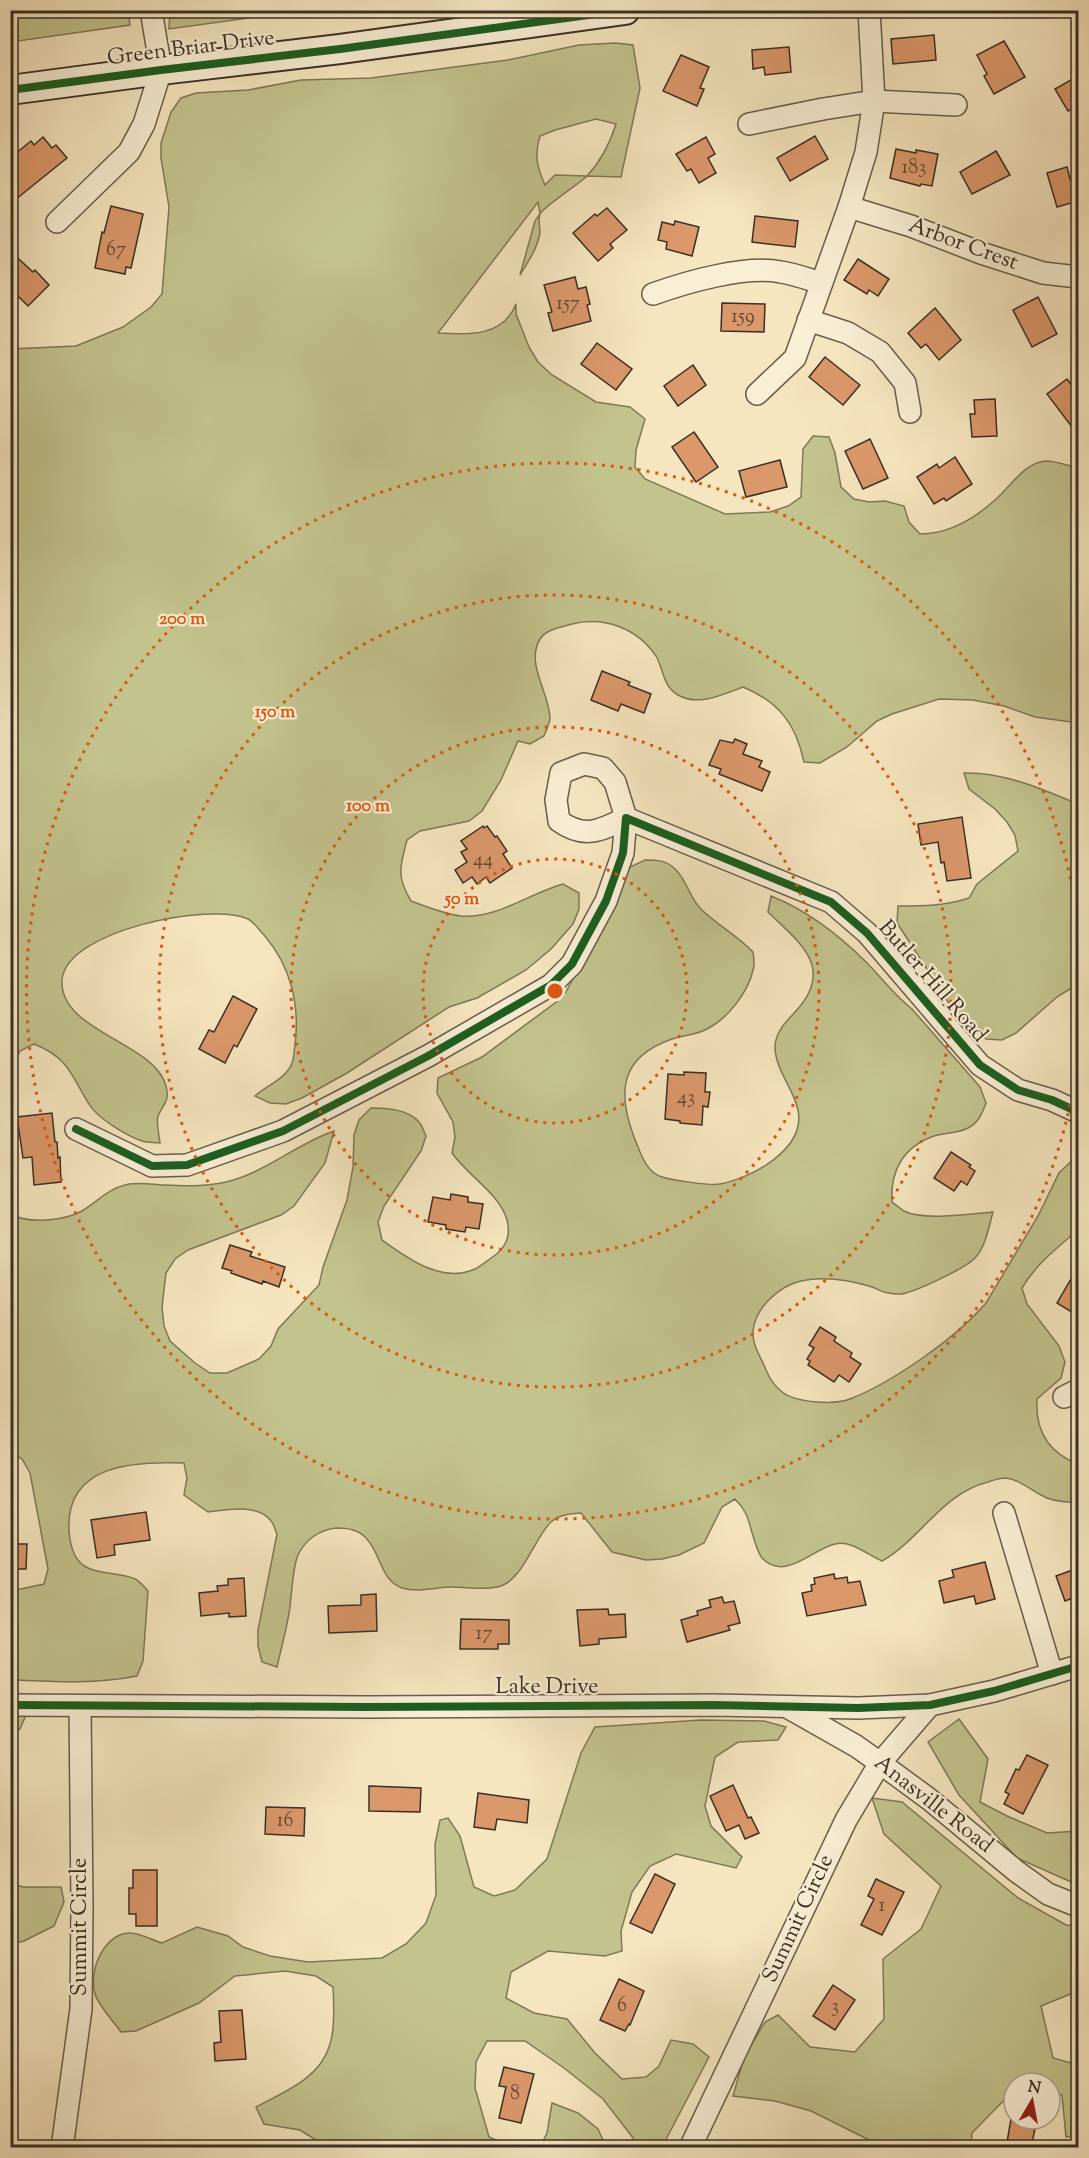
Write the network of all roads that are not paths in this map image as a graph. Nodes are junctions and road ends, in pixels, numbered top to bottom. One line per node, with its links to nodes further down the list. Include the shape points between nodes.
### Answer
1 (151, 10): 4 (street)
2 (625, 10): 4 (street, Green Briar Drive)
3 (868, 10): 6 (street)
4 (161, 70): 5 (street, Green Briar Drive); 10 (street, via 144,124 129,152)
5 (10, 90)
6 (874, 101): 7 (street); 8 (street); 9 (street, via 866,152)
7 (956, 105)
8 (749, 124)
9 (849, 207): 11 (street, Arbor Crest, via 1042,273); 12 (street)
10 (57, 222)
11 (1078, 277)
12 (821, 283): 13 (street, via 779,271 751,271 687,282); 14 (street)
13 (653, 294)
14 (808, 320): 15 (street, via 795,358); 16 (street, via 848,333 880,352 905,383)
15 (757, 394)
16 (910, 412)
17 (1078, 1112): 18 (street, Butler Hill Road, via 1018,1090 980,1065 867,933 831,902 626,818 623,853 606,901 572,964 550,985 428,1056 283,1131 187,1166 152,1166)
18 (76, 1129)
19 (1004, 1513): 21 (street)
20 (1078, 1666): 21 (street, Lake Drive)
21 (1052, 1674): 23 (street, Lake Drive)
22 (10, 1705): 24 (street, Lake Drive)
23 (930, 1705): 25 (street, Lake Drive); 26 (street, Summit Circle)
24 (80, 1706): 25 (street, Lake Drive); 28 (street, Summit Circle, via 81,2009)
25 (786, 1707): 26 (street, Anasville Road)
26 (880, 1763): 27 (street, Anasville Road, via 1024,1877 1048,1894); 29 (street, Summit Circle, via 846,1820)
27 (1078, 1906)
28 (62, 2148)
29 (690, 2148)

